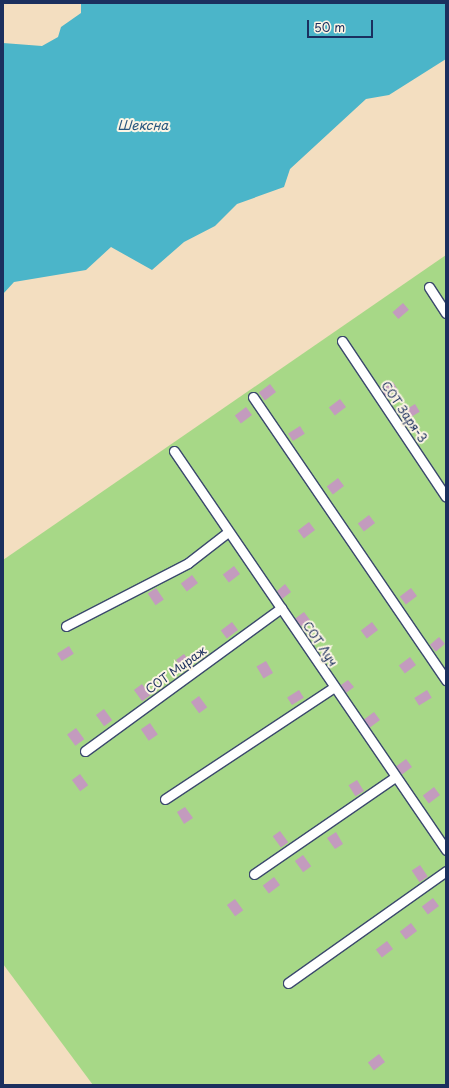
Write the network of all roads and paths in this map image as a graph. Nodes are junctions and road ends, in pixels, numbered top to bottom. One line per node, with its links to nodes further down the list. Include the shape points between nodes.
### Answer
1 (428, 287): 2 (street)
2 (446, 313)
3 (342, 341): 6 (street, СОТ Заря-3)
4 (253, 397): 10 (street)
5 (174, 451): 7 (street, СОТ Луч)
6 (446, 497)
7 (228, 532): 8 (street, СОТ Луч); 9 (street, via 188,563)
8 (281, 608): 11 (street, СОТ Луч); 12 (street, СОТ Мираж)
9 (66, 626)
10 (446, 680)
11 (334, 687): 13 (street, СОТ Луч); 14 (street)
12 (86, 751)
13 (395, 778): 15 (street, СОТ Луч); 17 (street)
14 (165, 799)
15 (446, 850)
16 (446, 871): 18 (street)
17 (254, 874)
18 (288, 984)

